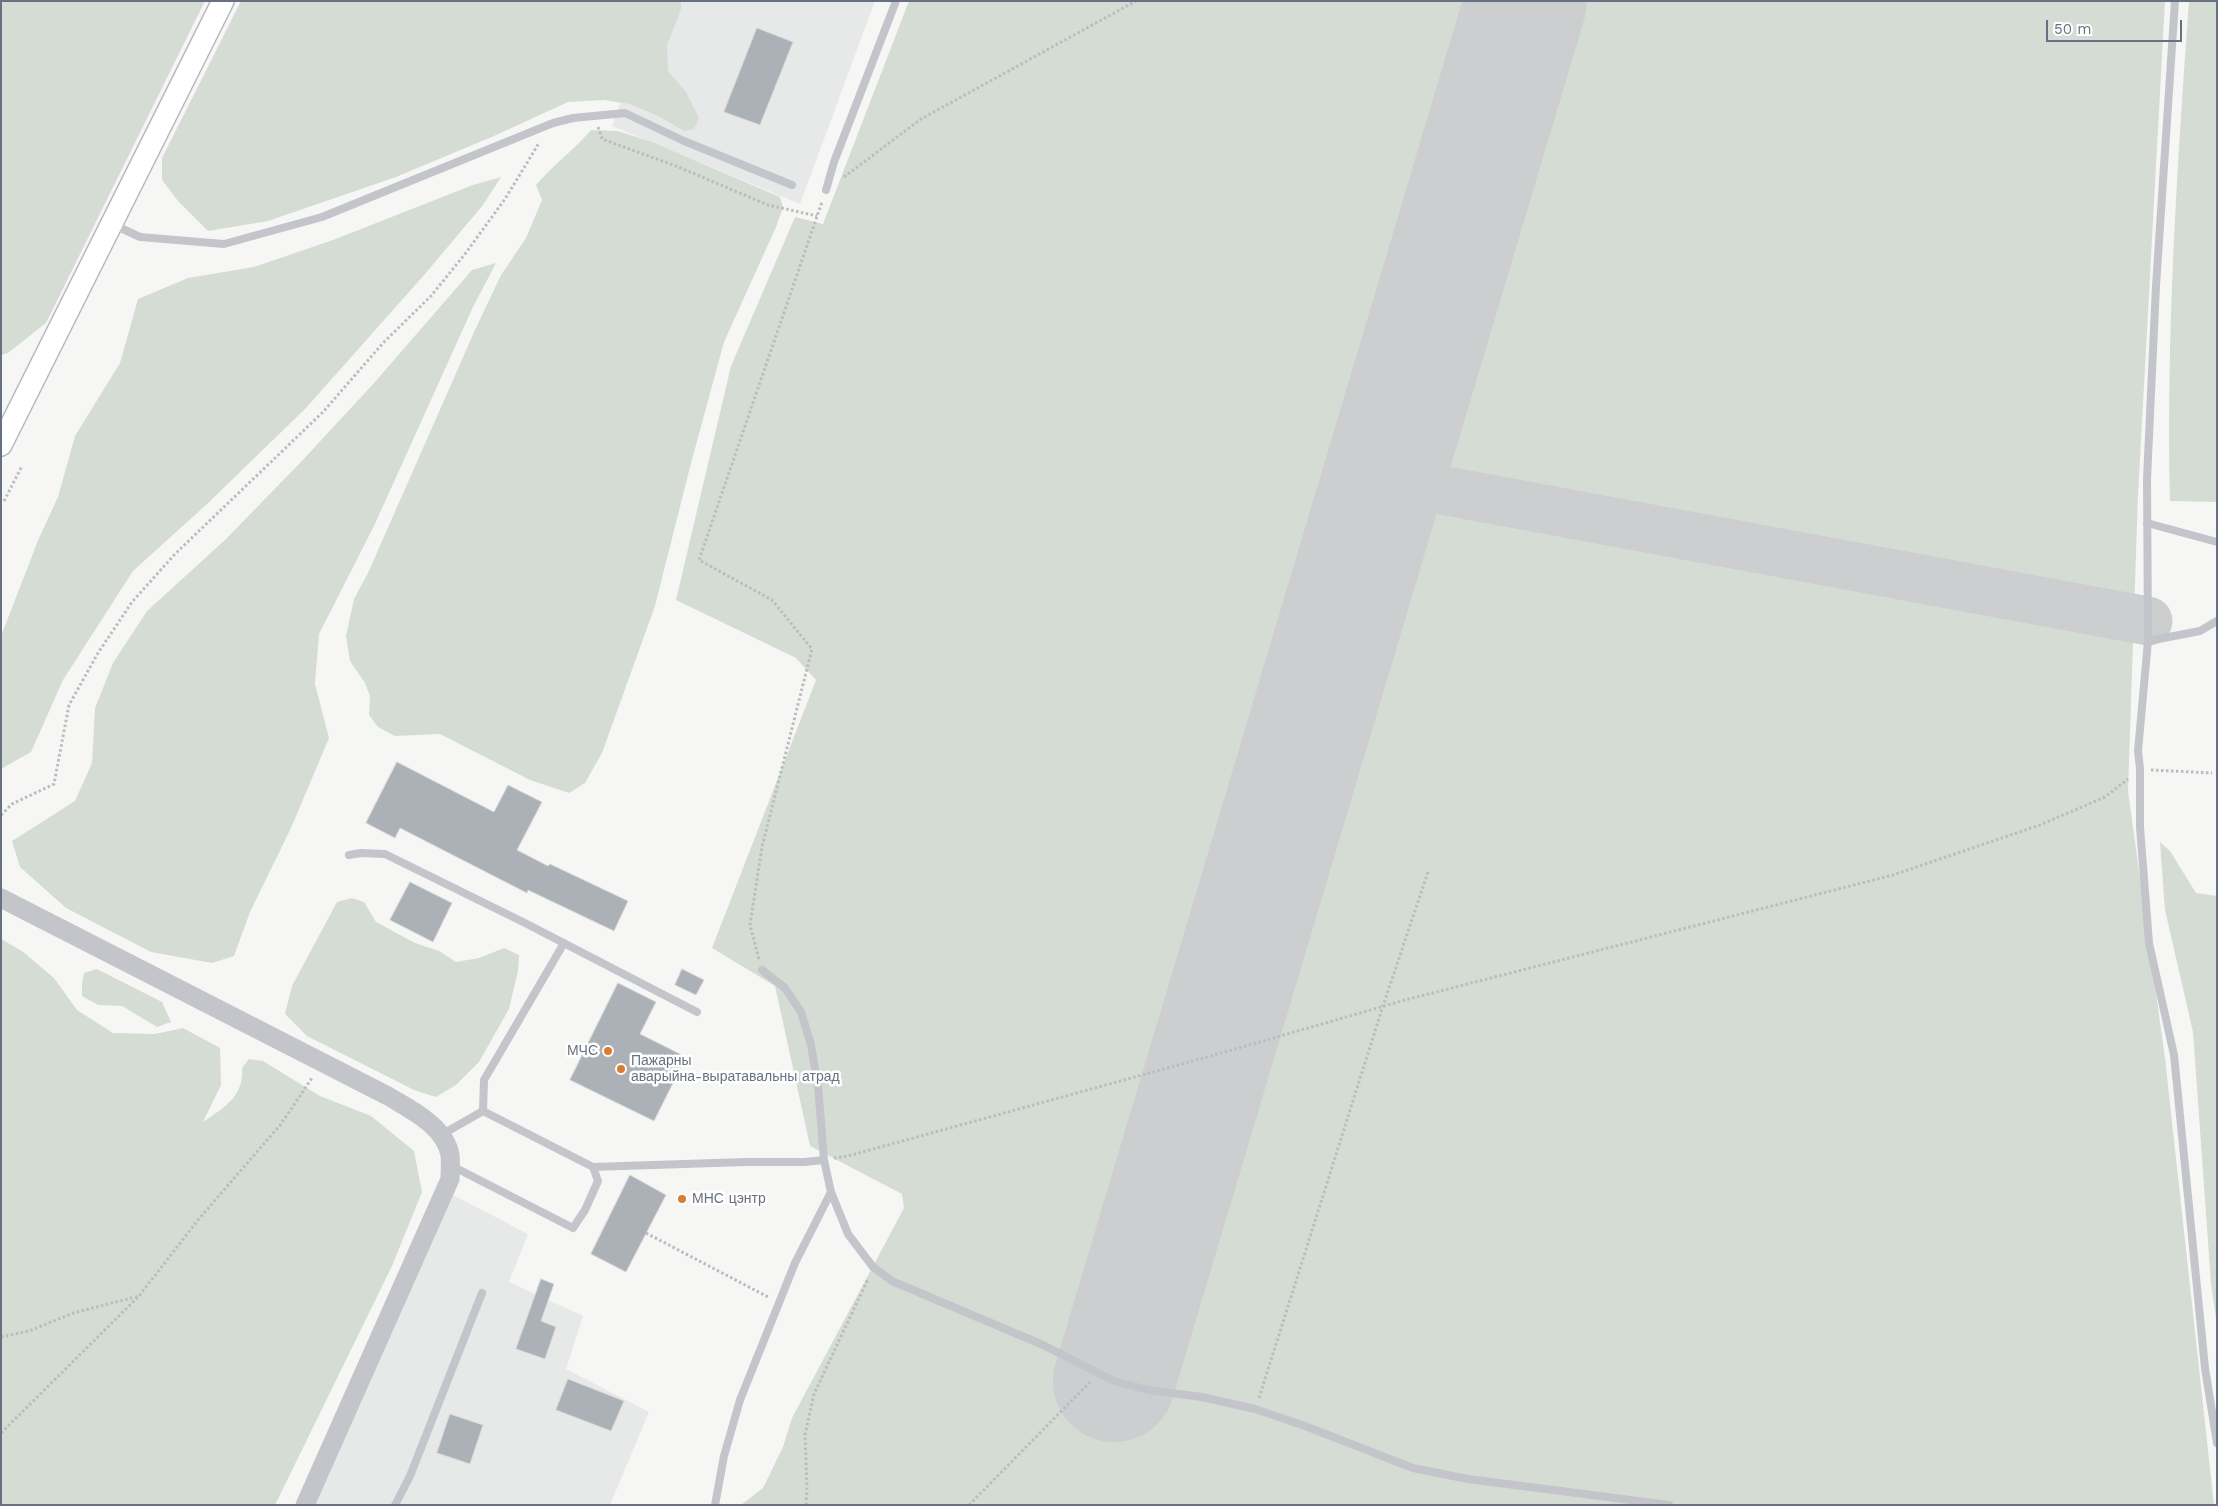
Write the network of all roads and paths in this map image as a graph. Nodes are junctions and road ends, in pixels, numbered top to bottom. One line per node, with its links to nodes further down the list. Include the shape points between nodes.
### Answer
1 (223, 1): 10 (main road)
2 (896, 1): 8 (lane)
3 (1136, 1): 8 (path, via 921,119)
4 (2175, 1): 14 (lane, via 2156,286)
5 (593, 116): 6 (lane); 7 (lane, via 625,113); 9 (path, via 602,139 768,205)
6 (554, 123): 10 (lane, via 322,217 224,244 140,237); 20 (path, via 531,154 505,199 430,296 322,412 175,554 132,602 98,652 70,705 54,784 12,804)
7 (792, 186)
8 (826, 190): 9 (path)
9 (817, 216): 25 (path, via 699,560 772,600 812,649 762,847 750,925)
10 (112, 224): 11 (main road)
11 (1, 445)
12 (22, 466): 13 (path)
13 (4, 501)
14 (2147, 523): 15 (lane); 17 (lane)
15 (2217, 542)
16 (2217, 621): 17 (lane, via 2200,631)
17 (2148, 641): 18 (lane, via 2138,751)
18 (2140, 769): 19 (path); 26 (path, via 2105,797 2040,825 1893,875); 44 (lane, via 2140,826 2149,943 2174,1055 2205,1368)
19 (2212, 773)
20 (1, 815)
21 (349, 855): 24 (lane, via 385,854)
22 (1428, 872): 26 (path)
23 (1, 898): 28 (street)
24 (564, 943): 27 (lane); 29 (lane, via 484,1080)
25 (762, 970): 31 (lane, via 785,988 801,1012 818,1086)
26 (1383, 1006): 31 (path, via 848,1156); 42 (path)
27 (696, 1012)
28 (323, 1063): 30 (street, via 388,1096 423,1118); 38 (path, via 281,1124 198,1220)
29 (483, 1111): 30 (lane); 33 (lane)
30 (442, 1135): 32 (street, via 450,1154)
31 (824, 1160): 33 (lane); 34 (lane)
32 (450, 1165): 33 (lane, via 573,1228 598,1181); 45 (street, via 450,1179 440,1203)
33 (592, 1167)
34 (831, 1192): 36 (lane, via 848,1234); 39 (lane)
35 (646, 1233): 39 (path)
36 (873, 1268): 41 (lane, via 892,1281 1043,1345); 48 (path, via 814,1394 804,1434)
37 (482, 1294): 46 (lane, via 410,1476)
38 (139, 1296): 40 (path, via 73,1313 29,1331); 43 (path)
39 (779, 1302): 47 (lane, via 740,1400 724,1456)
40 (1, 1337)
41 (1099, 1373): 42 (lane, via 1114,1381 1148,1390 1202,1397); 49 (path)
42 (1256, 1410): 50 (lane, via 1413,1468)
43 (1, 1433)
44 (2217, 1443)
45 (305, 1505)
46 (395, 1505)
47 (715, 1505)
48 (806, 1505)
49 (969, 1505)
50 (1669, 1505)

